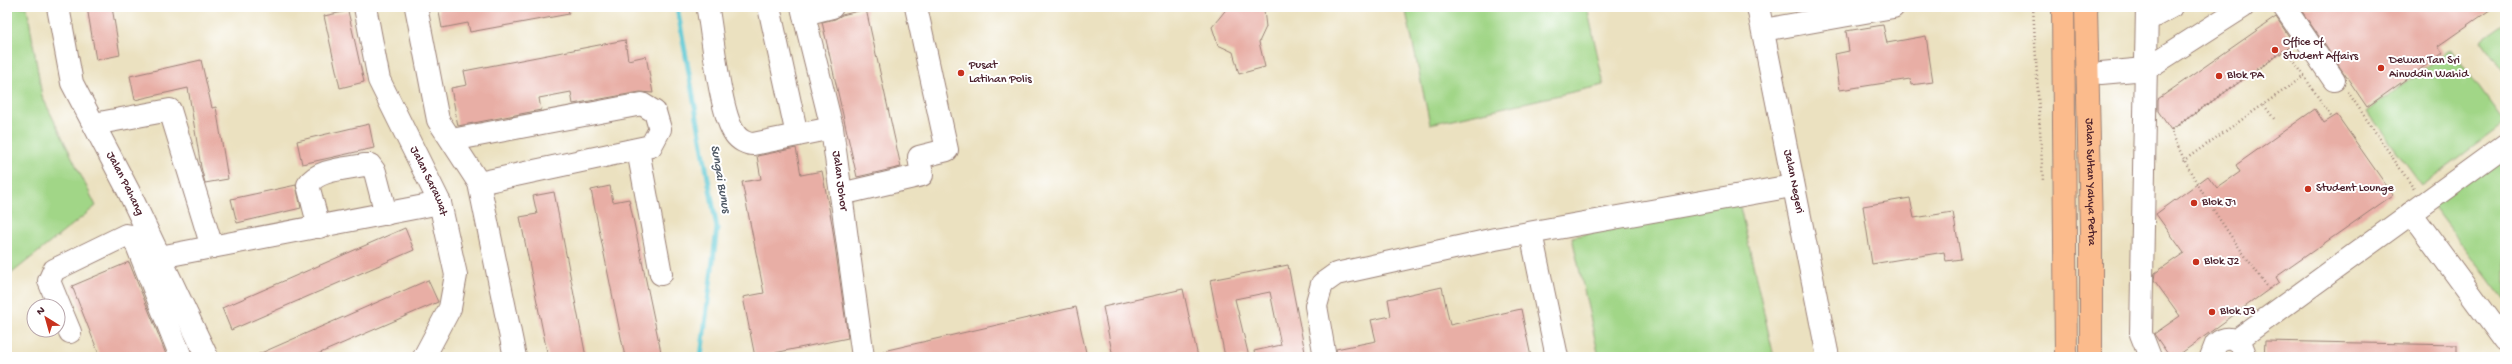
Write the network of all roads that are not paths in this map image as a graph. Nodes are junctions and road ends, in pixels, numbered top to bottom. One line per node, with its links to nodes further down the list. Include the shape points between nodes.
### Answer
1 (58, 7): 24 (lane, Jalan Pahang, via 72,83)
2 (364, 7): 34 (lane, Jalan Sarawat, via 379,80)
3 (416, 7): 28 (lane, via 438,120)
4 (769, 7): 27 (lane)
5 (832, 7): 17 (lane)
6 (916, 7): 33 (lane, via 947,150 919,157 922,175)
7 (1758, 7): 19 (lane, Jalan Negeri)
8 (1893, 7): 19 (lane)
9 (2049, 7): 23 (main road, via 2051,74)
10 (2063, 7): 23 (main road)
11 (2086, 7): 26 (main road, Jalan Sultan Yahya Petra)
12 (2101, 7): 21 (main road)
13 (2172, 7): 18 (lane)
14 (2243, 7): 20 (lane)
15 (2284, 7): 22 (lane)
16 (708, 10): 27 (lane, via 725,110 736,136 747,144 753,144)
17 (803, 10): 25 (lane, Jalan Johor)
18 (2147, 13): 20 (lane)
19 (1763, 30): 32 (lane, Jalan Negeri)
20 (2146, 69): 21 (lane); 56 (lane, via 2141,334)
21 (2101, 73): 26 (main road, via 2101,86)
22 (2339, 84)
23 (2063, 123): 54 (main road)
24 (94, 124): 39 (lane, Jalan Pahang); 40 (lane, via 170,110)
25 (832, 128): 27 (lane); 33 (lane, Jalan Johor)
26 (2089, 134): 55 (main road, Jalan Sultan Yahya Petra)
27 (797, 135)
28 (452, 140): 29 (lane, via 642,104 655,112 660,129 651,146); 31 (lane)
29 (638, 150): 31 (lane); 42 (lane)
30 (2503, 150): 35 (lane)
31 (479, 183): 49 (lane)
32 (1792, 186): 38 (lane); 53 (lane, Jalan Negeri)
33 (841, 194): 50 (lane, Jalan Johor)
34 (440, 203): 36 (lane); 48 (lane, Jalan Sarawat, via 456,275 450,308)
35 (2411, 213): 44 (lane); 45 (lane)
36 (386, 214): 37 (lane); 37 (lane, via 375,172 370,165 364,165 312,178 308,185)
37 (319, 227): 40 (lane)
38 (1531, 233): 51 (lane, via 1336,274 1322,284 1316,306); 52 (lane)
39 (143, 240): 41 (lane, Jalan Pahang); 43 (lane, via 126,235 54,270 49,281); 46 (lane)
40 (212, 247): 41 (lane)
41 (160, 257): 47 (lane, Jalan Pahang)
42 (661, 274)
43 (70, 332)
44 (2505, 340)
45 (2241, 349): 57 (lane, via 2226,338 2220,340 2212,349)
46 (181, 357)
47 (207, 357)
48 (424, 357)
49 (515, 357)
50 (863, 357)
51 (1325, 357)
52 (1557, 357)
53 (1828, 357)
54 (2066, 357)
55 (2091, 357)
56 (2150, 357)
57 (2211, 357)

